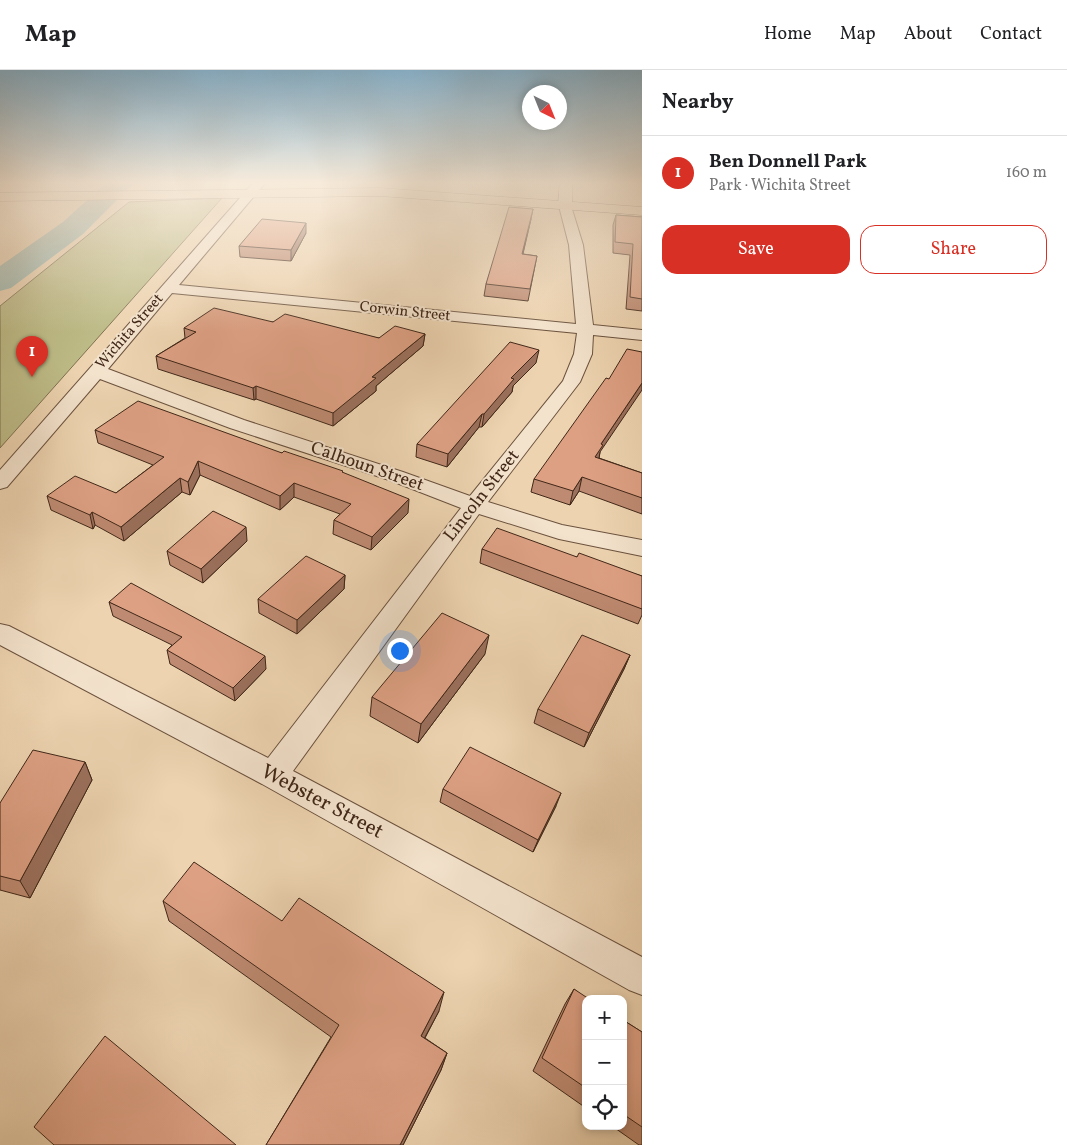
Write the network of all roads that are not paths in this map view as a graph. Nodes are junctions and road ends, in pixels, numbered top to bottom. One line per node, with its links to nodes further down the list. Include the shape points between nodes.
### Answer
1 (217, 232): 3 (street, Wichita Street)
2 (572, 232): 4 (street, Lincoln Street)
3 (169, 288): 4 (street, Corwin Street); 6 (street, Wichita Street)
4 (585, 330): 5 (street, Corwin Street); 8 (street, Lincoln Street, via 582,354 571,382)
5 (642, 336)
6 (96, 371): 7 (street, Wichita Street); 8 (street, Calhoun Street, via 238,424)
7 (0, 483)
8 (474, 505): 9 (street, Calhoun Street, via 559,532); 11 (street, Lincoln Street)
9 (642, 548)
10 (0, 633): 11 (street, Webster Street)
11 (273, 775): 12 (street, Webster Street)
12 (642, 977)

